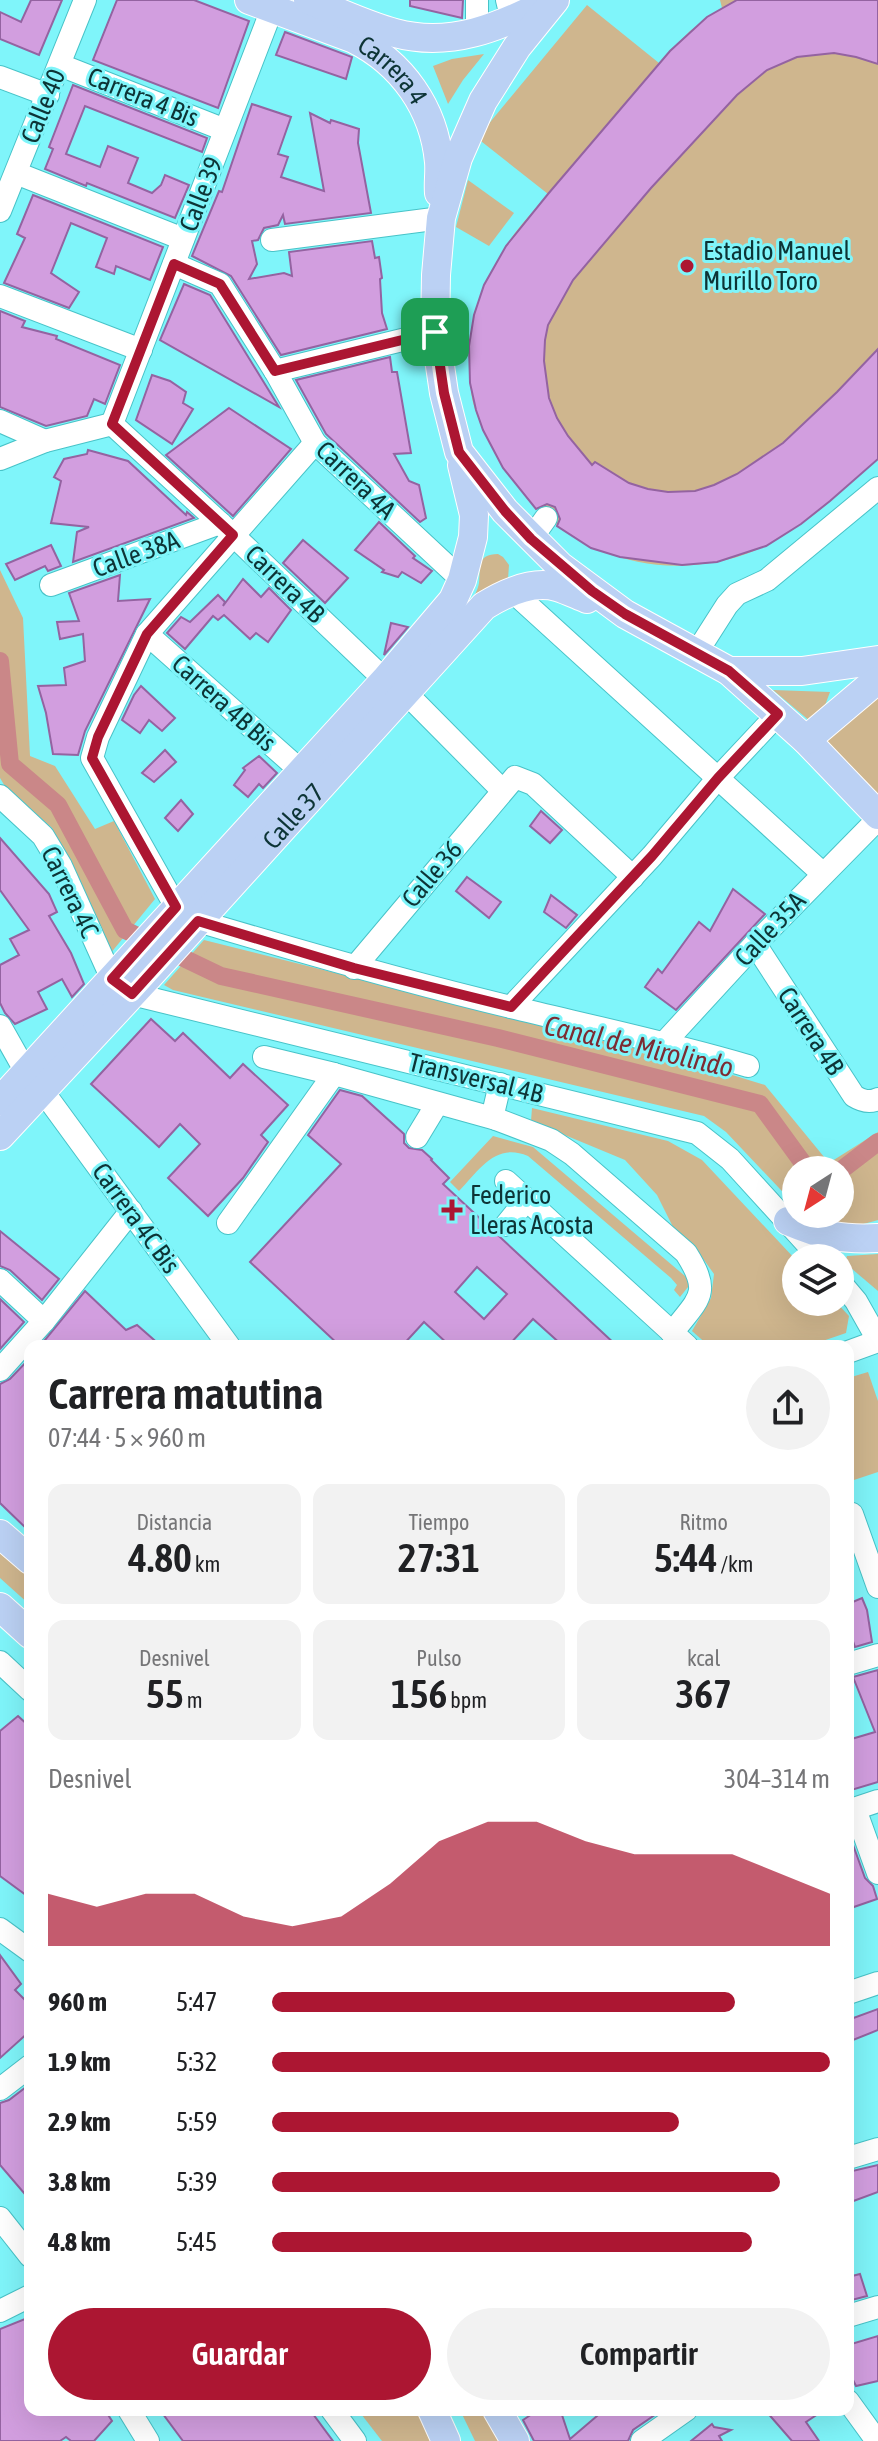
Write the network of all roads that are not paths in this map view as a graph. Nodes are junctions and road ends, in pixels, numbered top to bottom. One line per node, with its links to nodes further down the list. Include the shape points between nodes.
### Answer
1 (85, 0): 9 (street, Calle 40)
2 (308, 0): 6 (main road, Carrera 4)
3 (477, 0): 8 (street)
4 (554, 0): 7 (main road, Carrera 4); 15 (main road, Carrera 4, via 483,101 458,158)
5 (260, 5): 12 (street, Calle 39); 15 (main road, Carrera 4, via 370,47 410,84 436,139)
6 (363, 10): 8 (main road, Carrera 4, via 397,34)
7 (509, 10): 8 (main road, Carrera 4)
8 (477, 34)
9 (60, 65): 11 (street, Calle 40); 12 (street, Carrera 4 Bis)
10 (0, 77): 11 (street)
11 (48, 95): 13 (street, Calle 40)
12 (225, 130): 16 (street, Calle 39)
13 (16, 173): 14 (street, Calle 40); 16 (street)
14 (0, 211)
15 (441, 218): 17 (street); 20 (main road, Carrera 4)
16 (183, 239): 18 (street, Calle 39)
17 (272, 240)
18 (174, 264): 21 (street, Calle 39); 22 (street, Carrera 4A, via 220,284)
19 (0, 296): 21 (street)
20 (435, 332): 22 (street); 27 (main road, Carrera 4)
21 (141, 350): 24 (street, Calle 39)
22 (275, 371): 26 (street, Carrera 4A)
23 (0, 421): 25 (street)
24 (112, 424): 25 (street); 30 (street, Carrera 4B)
25 (45, 441): 28 (street)
26 (315, 443): 30 (street); 31 (street, Carrera 4A)
27 (459, 452): 31 (main road, Calle 37, via 474,515); 34 (main road, Carrera 4, via 489,492 539,528 592,591)
28 (0, 459)
29 (878, 488): 36 (street, via 767,580 737,594)
30 (227, 529): 32 (street, Calle 38A); 35 (street); 40 (street, Carrera 4B)
31 (462, 580): 40 (main road, Calle 37)
32 (51, 585)
33 (512, 591): 34 (main road, Calle 37, via 555,586); 40 (main road, Calle 37, via 484,606); 44 (street)
34 (625, 614): 36 (main road, Carrera 4)
35 (147, 634): 43 (street, Carrera 4B Bis); 50 (street, via 92,758)
36 (697, 652): 38 (main road, Carrera 4)
37 (878, 660): 38 (main road, via 802,671)
38 (729, 671): 41 (main road, Carrera 4)
39 (878, 681): 42 (main road)
40 (396, 687): 43 (main road, Calle 37); 45 (street, Carrera 4B); 50 (main road, Calle 37)
41 (778, 714): 42 (main road, Carrera 4); 44 (street)
42 (806, 740): 47 (main road, Carrera 4)
43 (301, 771): 50 (main road, Calle 37)
44 (718, 778): 48 (street); 49 (street)
45 (506, 786): 49 (street, Carrera 4B, via 515,777 533,784); 52 (street, Calle 36)
46 (0, 796): 53 (street, Carrera 4C, via 43,836)
47 (878, 817): 48 (street, Calle 35A)
48 (822, 873): 51 (street, Calle 35A)
49 (633, 877): 54 (street)
50 (183, 919): 52 (street); 53 (main road, Calle 37)
51 (755, 944): 56 (street, Calle 35A); 62 (street, Carrera 4B, via 854,1096)
52 (354, 968): 54 (street)
53 (129, 978): 60 (main road, Calle 37); 61 (street, Transversal 4B)
54 (511, 1007): 56 (street)
55 (0, 1026): 60 (street, Carrera 4C Bis)
56 (665, 1042): 58 (street)
57 (264, 1057): 59 (street)
58 (748, 1066)
59 (334, 1074): 64 (street); 72 (street)
60 (34, 1081): 63 (main road, Calle 37); 66 (main road, Calle 37); 70 (street, Carrera 4C Bis)
61 (500, 1084): 65 (street); 71 (street, Transversal 4B, via 697,1133 730,1159)
62 (878, 1099)
63 (0, 1101)
64 (437, 1104): 65 (street); 67 (street)
65 (496, 1119): 81 (street, via 572,1154 686,1253 702,1286)
66 (0, 1136)
67 (417, 1137)
68 (506, 1181): 69 (street)
69 (527, 1199): 73 (street); 81 (street)
70 (131, 1211): 80 (street); 83 (street, Carrera 4C Bis)
71 (782, 1215)
72 (228, 1223)
73 (506, 1225)
74 (794, 1228): 77 (street)
75 (804, 1228): 76 (main road, via 852,1240)
76 (878, 1238)
77 (808, 1244)
78 (0, 1280): 80 (street)
79 (854, 1299): 84 (street)
80 (44, 1321): 82 (street)
81 (679, 1339)
82 (27, 1340)
83 (225, 1340)
84 (878, 1340): 86 (street)
85 (24, 1343): 87 (street)
86 (854, 1350)
87 (0, 1370)
88 (854, 1524): 91 (street)
89 (0, 1534): 90 (main road)
90 (24, 1555)
91 (878, 1587)
92 (0, 1607): 93 (main road)
93 (24, 1629)
94 (878, 1655): 96 (street)
95 (0, 1662): 97 (street)
96 (854, 1662)
97 (24, 1684)
98 (878, 1801): 99 (street)
99 (854, 1809)
100 (854, 1817): 101 (street)
101 (878, 1873)
102 (0, 1929): 103 (street)
103 (24, 1947)
104 (878, 1983): 105 (street)
105 (854, 1991)
106 (24, 2071): 107 (street)
107 (0, 2089)
108 (878, 2149): 109 (street)
109 (854, 2156)
110 (0, 2218): 111 (street)
111 (24, 2248)
112 (24, 2299): 114 (street)
113 (878, 2307): 115 (street)
114 (0, 2311)
115 (854, 2314)
116 (854, 2409): 127 (street)
117 (132, 2416): 122 (street)
118 (336, 2416): 123 (street)
119 (435, 2416): 124 (main road)
120 (500, 2416): 125 (main road)
121 (677, 2416): 126 (street)
122 (141, 2438)
123 (355, 2441)
124 (446, 2441)
125 (515, 2441)
126 (642, 2441)
127 (877, 2441)

